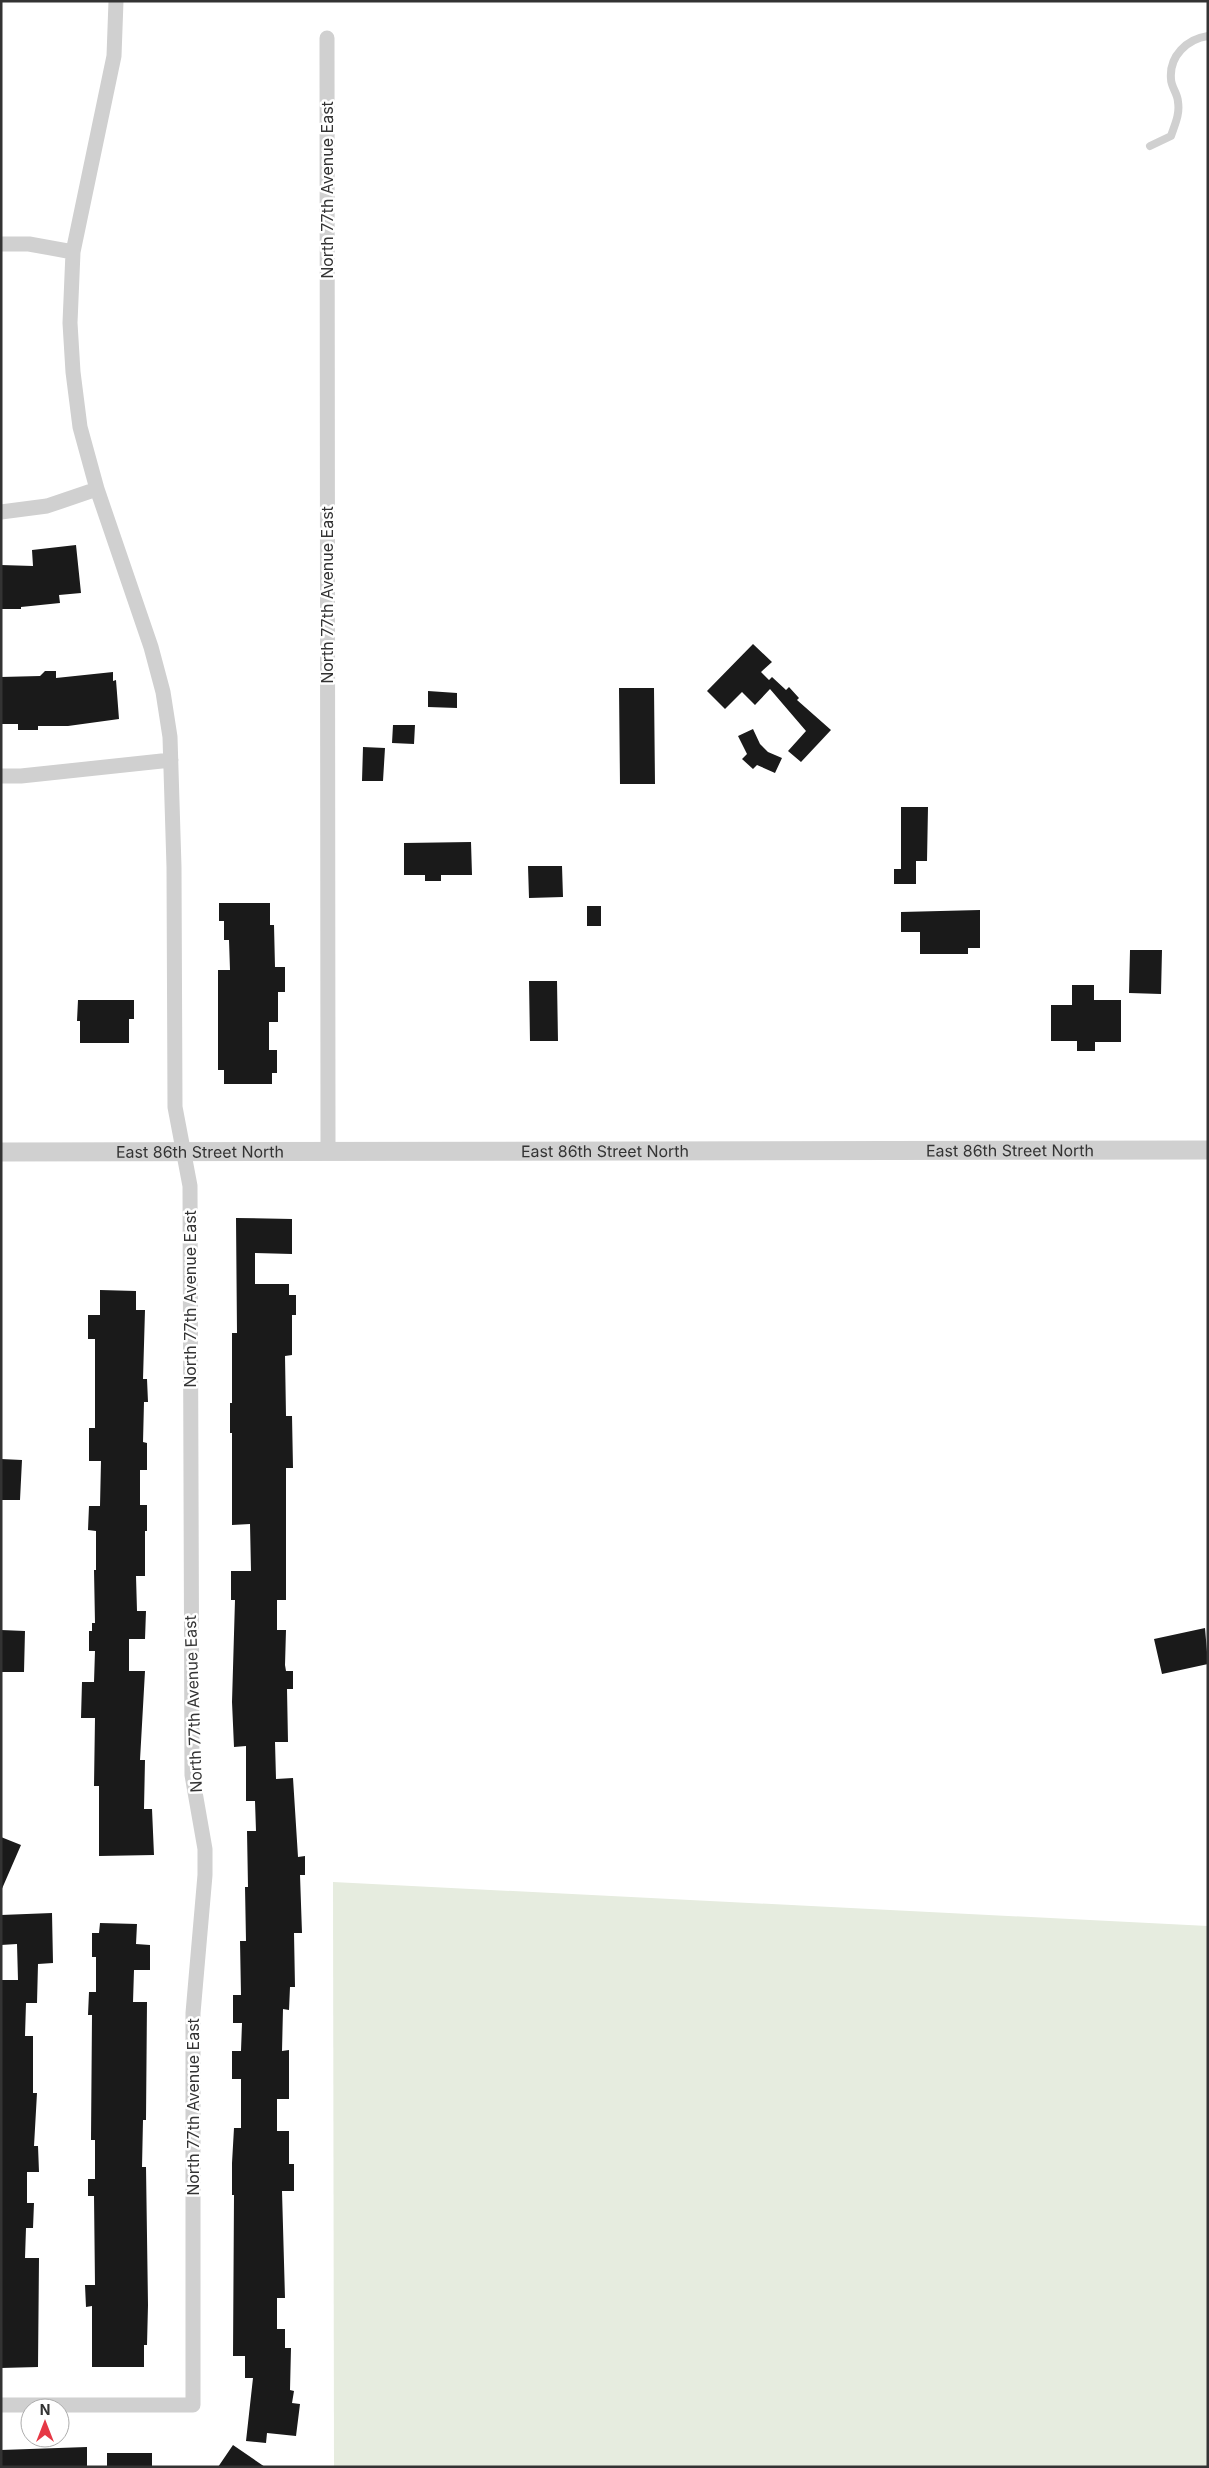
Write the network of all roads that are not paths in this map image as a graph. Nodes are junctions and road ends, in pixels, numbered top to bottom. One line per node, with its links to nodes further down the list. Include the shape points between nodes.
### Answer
1 (116, 1): 6 (street, North 77th Avenue East, via 114,56)
2 (1208, 36): 4 (lane, via 1195,38 1176,54 1171,79 1178,100 1178,117 1171,136)
3 (327, 38): 14 (street, North 77th Avenue East)
4 (1150, 146)
5 (1, 244): 6 (street, via 29,244)
6 (74, 252): 7 (street, North 77th Avenue East, via 70,323 73,372 80,427)
7 (97, 489): 8 (street, via 46,506); 9 (street, North 77th Avenue East, via 164,692)
8 (1, 512)
9 (171, 760): 10 (street); 13 (street, North 77th Avenue East, via 174,1107)
10 (1, 776)
11 (1208, 1150): 14 (street, East 86th Street North)
12 (1, 1152): 13 (street, East 86th Street North)
13 (184, 1152): 14 (street, East 86th Street North); 15 (street, North 77th Avenue East, via 190,1186 192,1775 205,1849 193,2013 193,2405)
14 (328, 1152)
15 (1, 2405)

